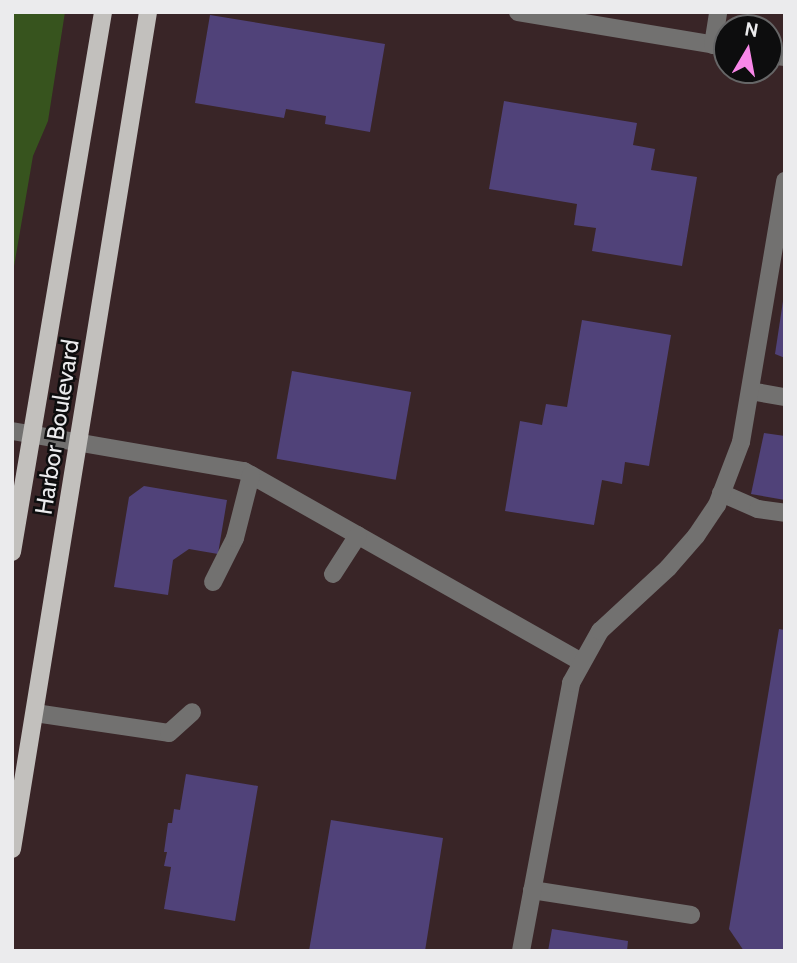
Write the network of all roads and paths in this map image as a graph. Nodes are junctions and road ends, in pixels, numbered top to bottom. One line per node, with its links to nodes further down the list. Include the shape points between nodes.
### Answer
1 (103, 12): 11 (main road, Harbor Boulevard)
2 (148, 12): 12 (main road, Harbor Boulevard)
3 (519, 12): 4 (street)
4 (575, 17): 5 (street)
5 (713, 45)
6 (785, 181): 7 (street)
7 (779, 257): 8 (street)
8 (750, 391): 9 (street); 14 (street, via 741,442)
9 (785, 397)
10 (12, 431): 11 (street)
11 (32, 434): 12 (street); 17 (main road, Harbor Boulevard)
12 (79, 442): 13 (street); 22 (main road, Harbor Boulevard)
13 (251, 475): 16 (street); 19 (street, via 235,538)
14 (721, 493): 15 (street, via 758,509); 20 (street, via 696,536 600,631)
15 (785, 513)
16 (358, 535): 18 (street); 20 (street)
17 (12, 552)
18 (333, 574)
19 (213, 582)
20 (580, 661): 24 (street, via 564,708)
21 (192, 712): 22 (street, via 169,733)
22 (35, 713): 23 (main road, Harbor Boulevard)
23 (12, 849)
24 (532, 890): 25 (street); 26 (street)
25 (691, 915)
26 (521, 951)

